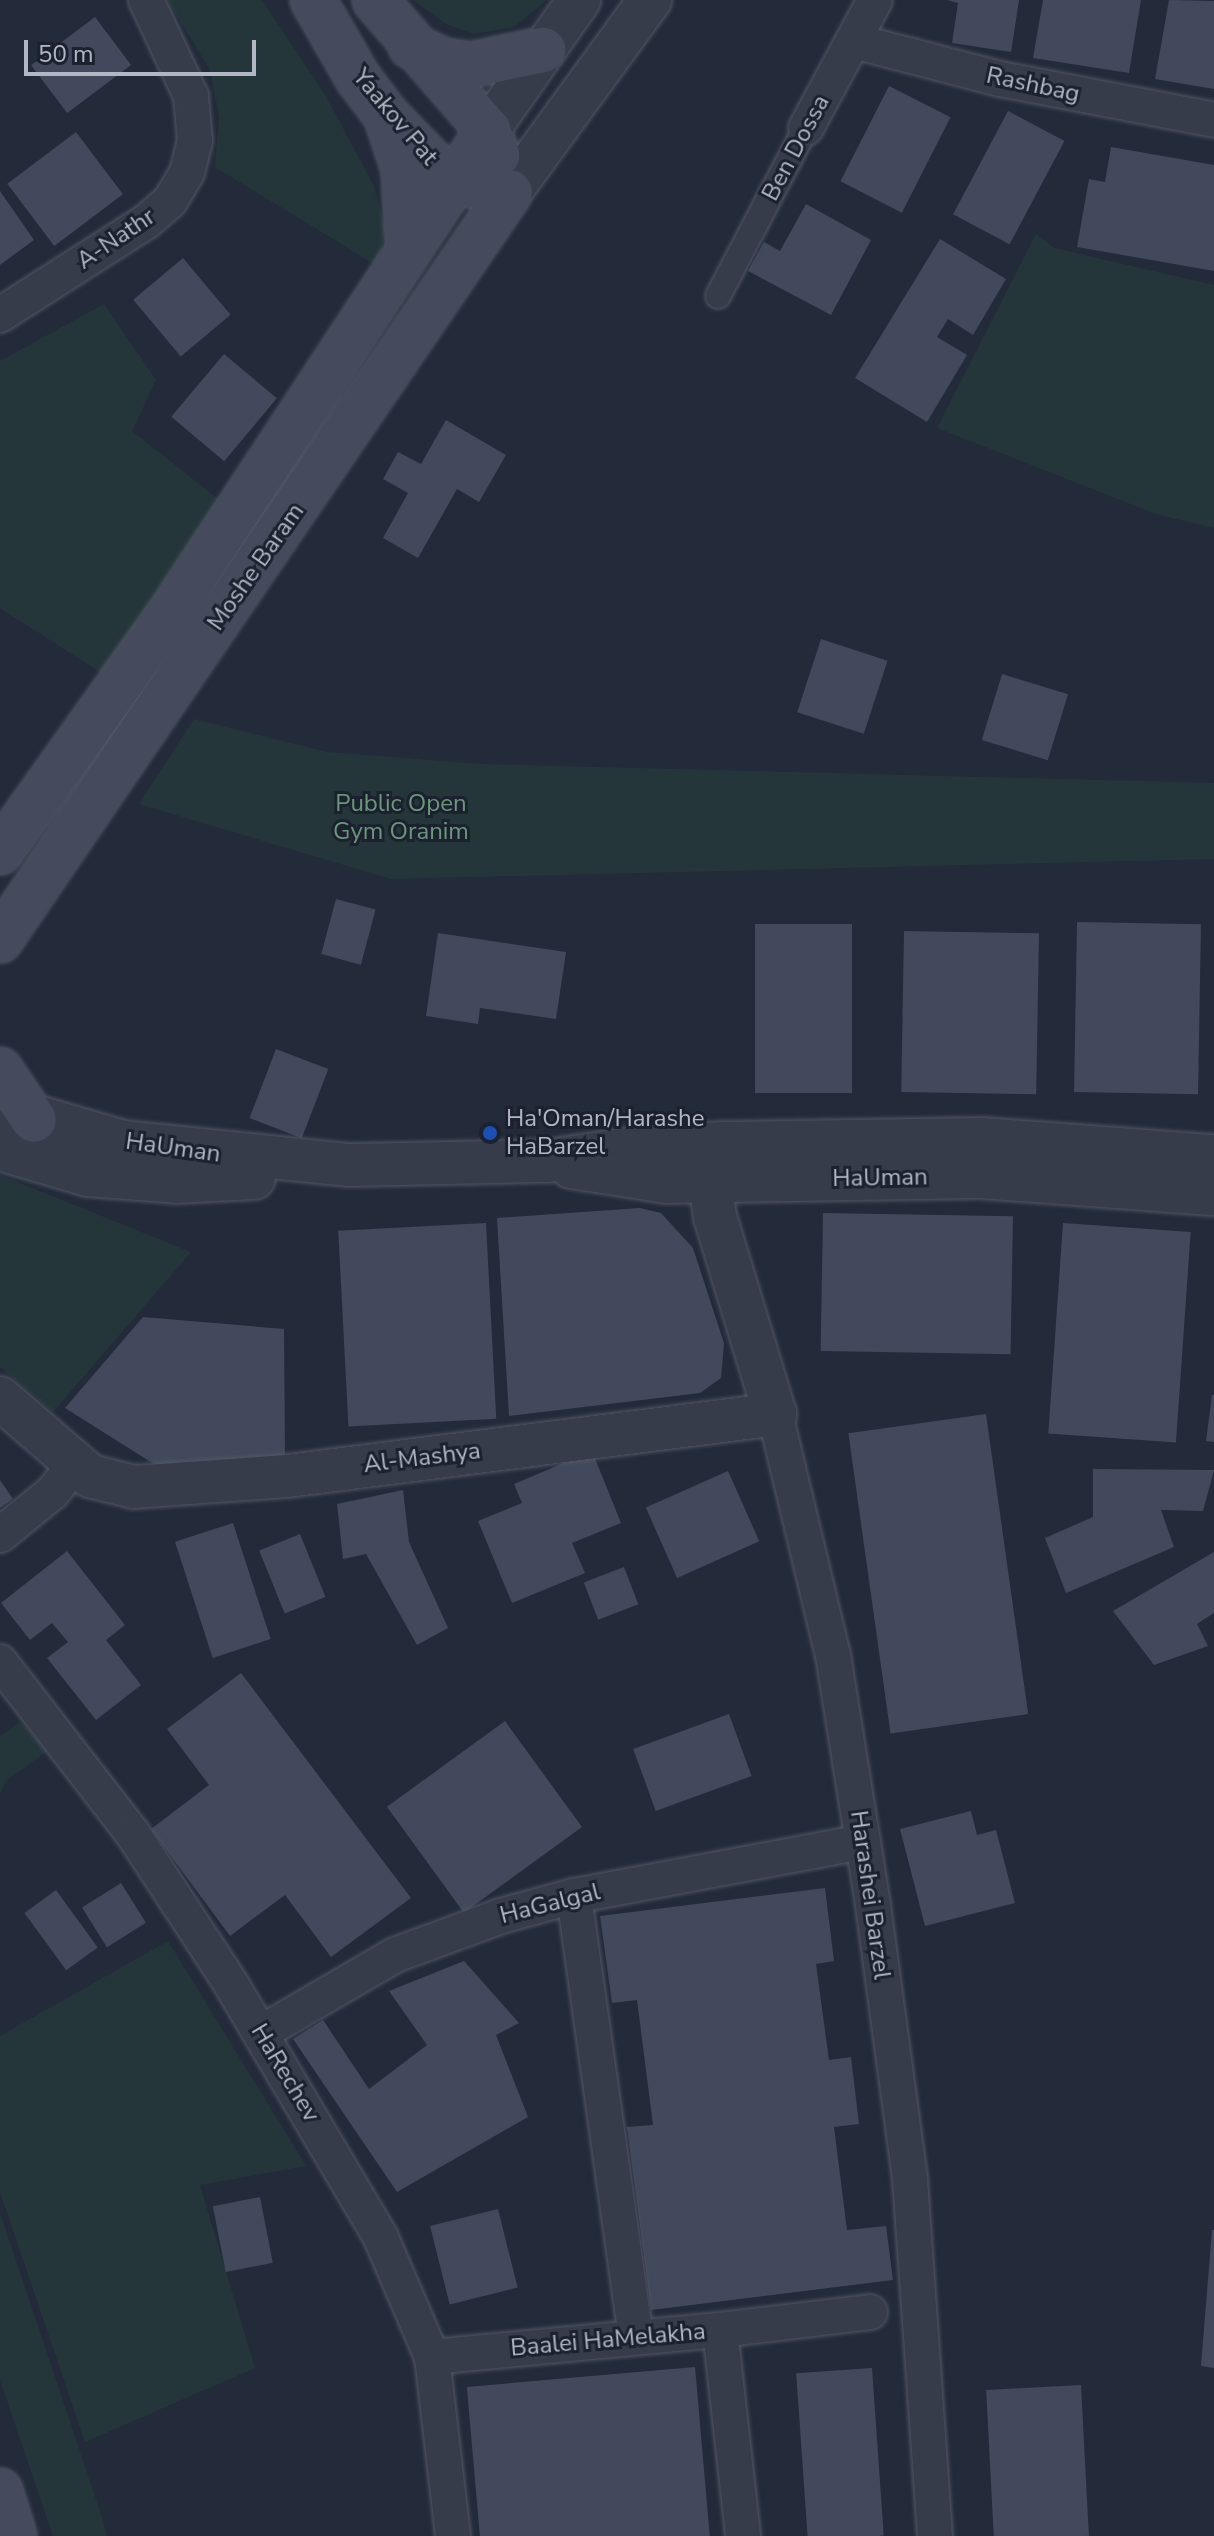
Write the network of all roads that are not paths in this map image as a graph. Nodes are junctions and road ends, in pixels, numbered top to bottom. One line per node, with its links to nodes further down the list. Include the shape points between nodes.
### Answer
1 (146, 0): 18 (street, A-Nathr, via 191,96 195,141 187,173 170,201 147,221)
2 (313, 0): 10 (main road, Yaakov Pat)
3 (375, 0): 8 (main road)
4 (579, 0): 9 (street)
5 (650, 0): 15 (street)
6 (875, 0): 7 (street, Ben Dossa)
7 (854, 41): 11 (street, Rashbag, via 1000,79); 12 (street, Ben Dossa)
8 (409, 44): 9 (main road, via 444,61 471,65); 13 (main road)
9 (543, 50): 13 (street)
10 (386, 115): 14 (main road, Yaakov Pat); 16 (main road, via 404,169)
11 (1214, 120)
12 (806, 128): 17 (street, Ben Dossa)
13 (488, 130): 14 (main road, Moshe Baram); 15 (main road)
14 (451, 182): 15 (main road, Yaakov Pat); 16 (main road, Moshe Baram)
15 (510, 192): 20 (main road, Moshe Baram)
16 (408, 244): 19 (main road, Moshe Baram, via 165,621)
17 (718, 296)
18 (0, 315)
19 (0, 852)
20 (0, 940)
21 (0, 1070): 22 (main road)
22 (17, 1113): 27 (street, HaUman, via 182,1150)
23 (725, 1143): 25 (street, HaUman, via 981,1139); 26 (street, HaUman); 28 (street)
24 (0, 1149): 27 (street, HaUman, via 88,1175 176,1182 226,1182)
25 (1214, 1156)
26 (547, 1161): 27 (street, HaUman); 28 (street, HaUman, via 642,1181)
27 (350, 1165)
28 (726, 1181): 29 (street, HaUman, via 980,1177); 31 (street, Harashei Barzel, via 732,1266)
29 (1214, 1194)
30 (0, 1398): 32 (street, Al-Mashya)
31 (775, 1414): 32 (street, Al-Mashya, via 236,1481 134,1487 108,1484); 35 (street, Harashei Barzel, via 833,1655)
32 (74, 1465): 33 (street, via 53,1492)
33 (0, 1535)
34 (0, 1662): 37 (street, HaRechev, via 133,1834)
35 (863, 1842): 36 (street, HaGalgal); 46 (street, Harashei Barzel, via 910,2179)
36 (574, 1896): 37 (street, HaGalgal, via 395,1955); 40 (street)
37 (261, 2033): 41 (street, HaRechev, via 381,2238)
38 (870, 2312): 39 (street)
39 (720, 2330): 40 (street, Baalei HaMelakha); 45 (street, Baalei HaMelakha)
40 (636, 2337): 41 (street, Baalei HaMelakha)
41 (432, 2357): 44 (street, HaRechev)
42 (0, 2491): 43 (main road)
43 (14, 2536)
44 (453, 2536)
45 (743, 2536)
46 (935, 2536)

